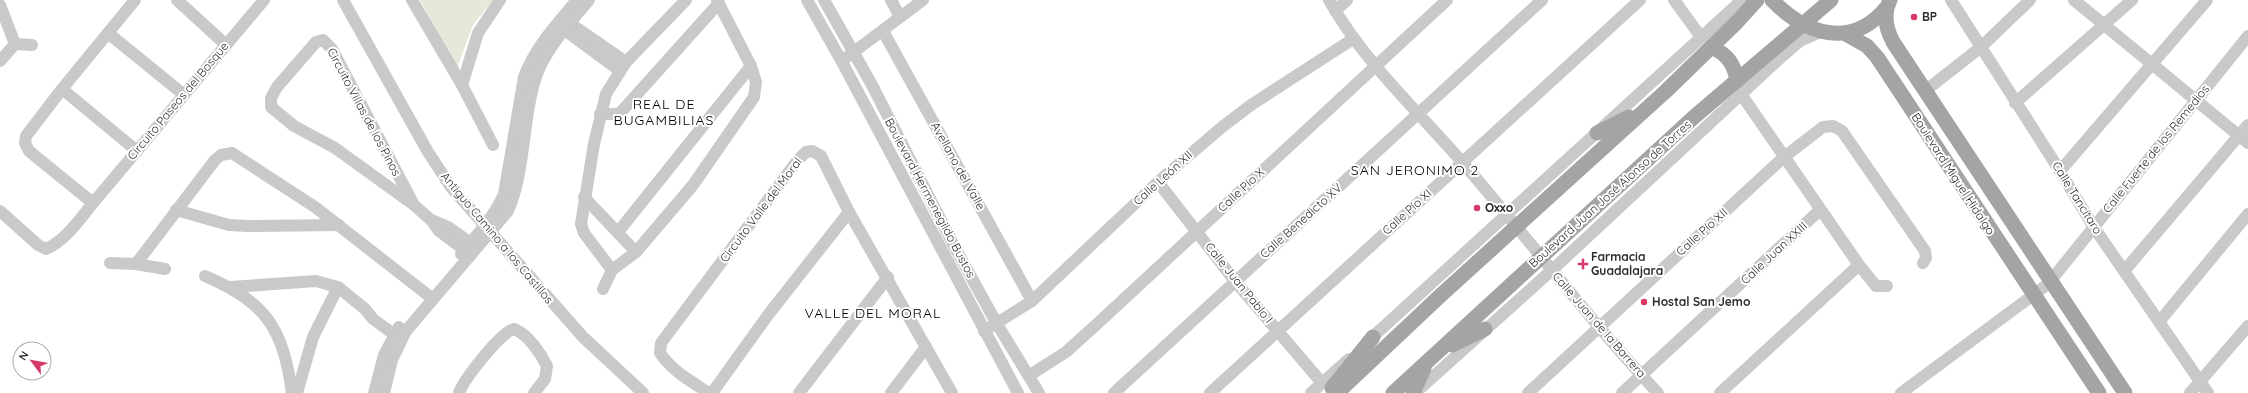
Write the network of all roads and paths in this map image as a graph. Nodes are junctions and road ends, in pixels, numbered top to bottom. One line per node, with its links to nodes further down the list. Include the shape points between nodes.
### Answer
1 (135, 0): 37 (street)
2 (177, 0): 44 (street)
3 (264, 0): 44 (street, Circuito Paseos del Bosque)
4 (343, 0): 86 (street, Antiguo Camino a los Castillos, via 436,166)
5 (412, 0): 55 (street)
6 (500, 0): 55 (street, via 478,33)
7 (577, 0): 33 (street)
8 (590, 0): 33 (street)
9 (686, 0): 53 (street)
10 (807, 0): 48 (street, Boulevard Hermenegildo Bustos)
11 (824, 0): 47 (street, Boulevard Hermenegildo Bustos)
12 (890, 0): 32 (street)
13 (923, 0): 32 (street)
14 (1347, 0): 31 (street)
15 (1448, 0): 51 (street, Calle Pío X)
16 (1542, 0): 64 (street, Calle Benedicto XV)
17 (1640, 0): 71 (street, Calle Pío XI)
18 (1674, 0): 42 (street)
19 (1742, 0): 42 (street)
20 (1757, 0): 42 (main road)
21 (1772, 0): 34 (main road, Boulevard Miguel Hidalgo)
22 (1831, 0): 34 (main road, Boulevard Juan José Alonso de Torres)
23 (1951, 0): 46 (street, Calle Tancítaro)
24 (2030, 0): 46 (street)
25 (2074, 0): 35 (street)
26 (2132, 0): 35 (street)
27 (2207, 0): 52 (street)
28 (718, 2): 54 (street); 63 (street, via 621,112)
29 (1888, 4): 39 (main road, via 1877,18); 58 (main road, Boulevard Miguel Hidalgo, via 1890,35)
30 (0, 5): 43 (street)
31 (1332, 5): 41 (street, Calle Juan de la Barrera)
32 (900, 17): 36 (street)
33 (563, 24): 53 (street); 86 (street, via 534,56 524,78 508,211)
34 (1802, 24): 38 (main road, Boulevard Miguel Hidalgo); 56 (main road, Boulevard Juan José Alonso de Torres)
35 (2104, 25): 52 (street); 61 (street)
36 (883, 31): 47 (street); 110 (street, Avellano del Valle)
37 (108, 32): 57 (street); 59 (street)
38 (1820, 32): 39 (main road, Boulevard Miguel Hidalgo); 49 (street, via 1800,41)
39 (1844, 33): 109 (main road, Boulevard Miguel Hidalgo, via 1867,46 1877,57)
40 (2248, 36): 60 (street, Calle Fuerte de los Remedios)
41 (1353, 39): 51 (street, Calle Juan de la Barrera); 73 (street, Calle León XII, via 1236,116)
42 (1706, 42): 56 (main road, via 1729,59 1735,69); 62 (main road); 66 (street)
43 (14, 44): 45 (street); 50 (street)
44 (225, 44): 59 (street, Circuito Paseos del Bosque)
45 (32, 45)
46 (1981, 47): 58 (street); 61 (street, Calle Tancítaro)
47 (854, 53): 48 (street); 112 (street, Boulevard Hermenegildo Bustos)
48 (841, 60): 116 (street, Boulevard Hermenegildo Bustos)
49 (1778, 60): 56 (main road)
50 (0, 62)
51 (1375, 65): 64 (street, Calle Juan de la Barrera); 87 (street, Calle Pío X)
52 (2152, 65): 60 (street); 72 (street)
53 (623, 66): 63 (street, via 606,94)
54 (751, 66): 88 (street); 90 (street, via 756,90 750,106 693,185)
55 (462, 85): 68 (street)
56 (1739, 87): 70 (street); 91 (main road, Boulevard Juan José Alonso de Torres, via 1694,117); 98 (street, Boulevard Juan José Alonso de Torres)
57 (62, 89): 69 (street); 75 (street, via 29,130 25,140 29,151)
58 (1925, 91): 103 (main road, Boulevard Miguel Hidalgo)
59 (183, 94): 69 (street, Circuito Paseos del Bosque)
60 (2197, 100): 67 (street); 84 (street, Calle Fuerte de los Remedios)
61 (2015, 103): 72 (street, Calle Tancítaro)
62 (1646, 108): 66 (main road); 85 (main road)
63 (600, 114): 74 (street)
64 (1418, 115): 71 (street, Calle Juan de la Barrera); 102 (street, Calle Benedicto XV)
65 (2248, 125): 67 (street)
66 (1597, 133): 81 (street)
67 (2244, 139): 99 (street)
68 (493, 145)
69 (137, 152): 75 (street, Circuito Paseos del Bosque)
70 (1784, 157): 78 (street); 92 (street, Calle Pío XII, via 1823,127 1828,126 1842,131 1925,251 1926,258); 114 (street, Calle Pío XII)
71 (1462, 162): 81 (street, Calle Juan de la Barrera); 117 (street, Calle Pío XI)
72 (2060, 171): 84 (street, Calle Tancítaro)
73 (1158, 182): 87 (street, Calle Juan Pablo I); 110 (street, Calle León XII)
74 (584, 197): 88 (street); 97 (street, via 580,218 582,228)
75 (93, 203): 79 (street, Circuito Paseos del Bosque, via 65,236 46,249 38,245)
76 (414, 205): 76 (street, Circuito Villas de los Pinos, via 334,148 294,126 271,107 271,98 277,87 316,42 323,40 332,48); 89 (street, Circuito Villas de los Pinos, via 439,231)
77 (176, 210): 83 (street, via 229,225); 83 (street, via 215,160 221,155 232,154 303,199); 94 (street)
78 (1820, 210): 95 (street); 124 (street, Calle Juan XXIII)
79 (0, 211)
80 (849, 212): 101 (street, Circuito Valle del Moral); 134 (street); 134 (street, Circuito Valle del Moral, via 821,156 812,151 802,155 661,343 660,353 670,364)
81 (1506, 214): 85 (street, Calle Juan de la Barrera); 119 (street)
82 (2248, 214): 111 (street)
83 (338, 226): 108 (street, via 396,269 408,272)
84 (2093, 226): 99 (street, Calle Tancítaro); 103 (street, Calle Fuerte de los Remedios)
85 (1516, 227): 91 (street, Calle Juan de la Barrera); 143 (main road)
86 (488, 230): 89 (street); 133 (street, Antiguo Camino a los Castillos, via 583,337)
87 (1197, 231): 102 (street, Calle Juan Pablo I); 123 (street, Calle Pío X, via 1066,352)
88 (618, 232): 90 (street)
89 (471, 249): 108 (street)
90 (636, 252): 97 (street)
91 (1541, 256): 98 (street, Calle Juan de la Barrera); 121 (main road, Boulevard Juan José Alonso de Torres)
92 (1923, 262)
93 (110, 263): 94 (street)
94 (136, 264): 96 (street)
95 (1859, 265): 104 (street, via 1876,286); 149 (street)
96 (165, 269)
97 (612, 270): 107 (street)
98 (1552, 270): 114 (street, Calle Juan de la Barrera); 115 (street, Boulevard Juan José Alonso de Torres)
99 (2125, 270): 111 (street, Calle Tancítaro)
100 (205, 276): 105 (street)
101 (888, 278): 120 (street, Circuito Valle del Moral); 135 (street)
102 (1235, 281): 117 (street, Calle Juan Pablo I); 140 (street, Calle Benedicto XV)
103 (2050, 281): 109 (street, Calle Fuerte de los Remedios); 152 (main road, Boulevard Miguel Hidalgo)
104 (1887, 286)
105 (231, 287): 106 (street, via 316,281); 127 (street, via 260,310 276,329 288,364)
106 (338, 287): 118 (street); 128 (street, via 312,337)
107 (603, 289)
108 (432, 294): 118 (street)
109 (2034, 296): 150 (street, Calle Fuerte de los Remedios); 151 (main road, Boulevard Miguel Hidalgo)
110 (1032, 301): 112 (street, Calle León XII)
111 (2159, 322): 125 (street, Calle Tancítaro)
112 (997, 324): 116 (street, Calle León XII); 123 (street, Boulevard Hermenegildo Bustos)
113 (2248, 326): 125 (street)
114 (1599, 328): 124 (street, Calle Juan de la Barrera); 146 (street, Calle Pío XII)
115 (1486, 329): 121 (main road); 145 (street, Boulevard Juan José Alonso de Torres)
116 (984, 331): 138 (street, Boulevard Hermenegildo Bustos)
117 (1277, 331): 126 (street, Calle Juan Pablo I); 141 (street, Calle Pío XI)
118 (400, 333): 129 (street, via 381,363); 130 (street)
119 (1373, 337): 126 (main road)
120 (926, 347): 136 (street); 137 (street, Circuito Valle del Moral)
121 (1439, 351): 122 (main road, Boulevard Juan José Alonso de Torres)
122 (1426, 363): 144 (main road, Boulevard Juan José Alonso de Torres); 145 (main road)
123 (1030, 375): 139 (street, Boulevard Hermenegildo Bustos)
124 (1641, 375): 147 (street, Calle Juan XXIII); 148 (street, Calle Juan de la Barrera)
125 (2203, 385): 153 (street)
126 (1325, 388): 142 (street)
127 (292, 393)
128 (297, 393)
129 (374, 393)
130 (384, 393)
131 (459, 393): 132 (street, via 470,375 503,336 514,329 522,333 548,366 545,379)
132 (534, 393)
133 (643, 393)
134 (711, 393)
135 (799, 393)
136 (891, 393)
137 (952, 393)
138 (1018, 393)
139 (1039, 393)
140 (1114, 393)
141 (1210, 393)
142 (1311, 393)
143 (1337, 393)
144 (1394, 393)
145 (1414, 393)
146 (1528, 393)
147 (1622, 393)
148 (1658, 393)
149 (1720, 393)
150 (1901, 393)
151 (2099, 393)
152 (2126, 393)
153 (2190, 393)

